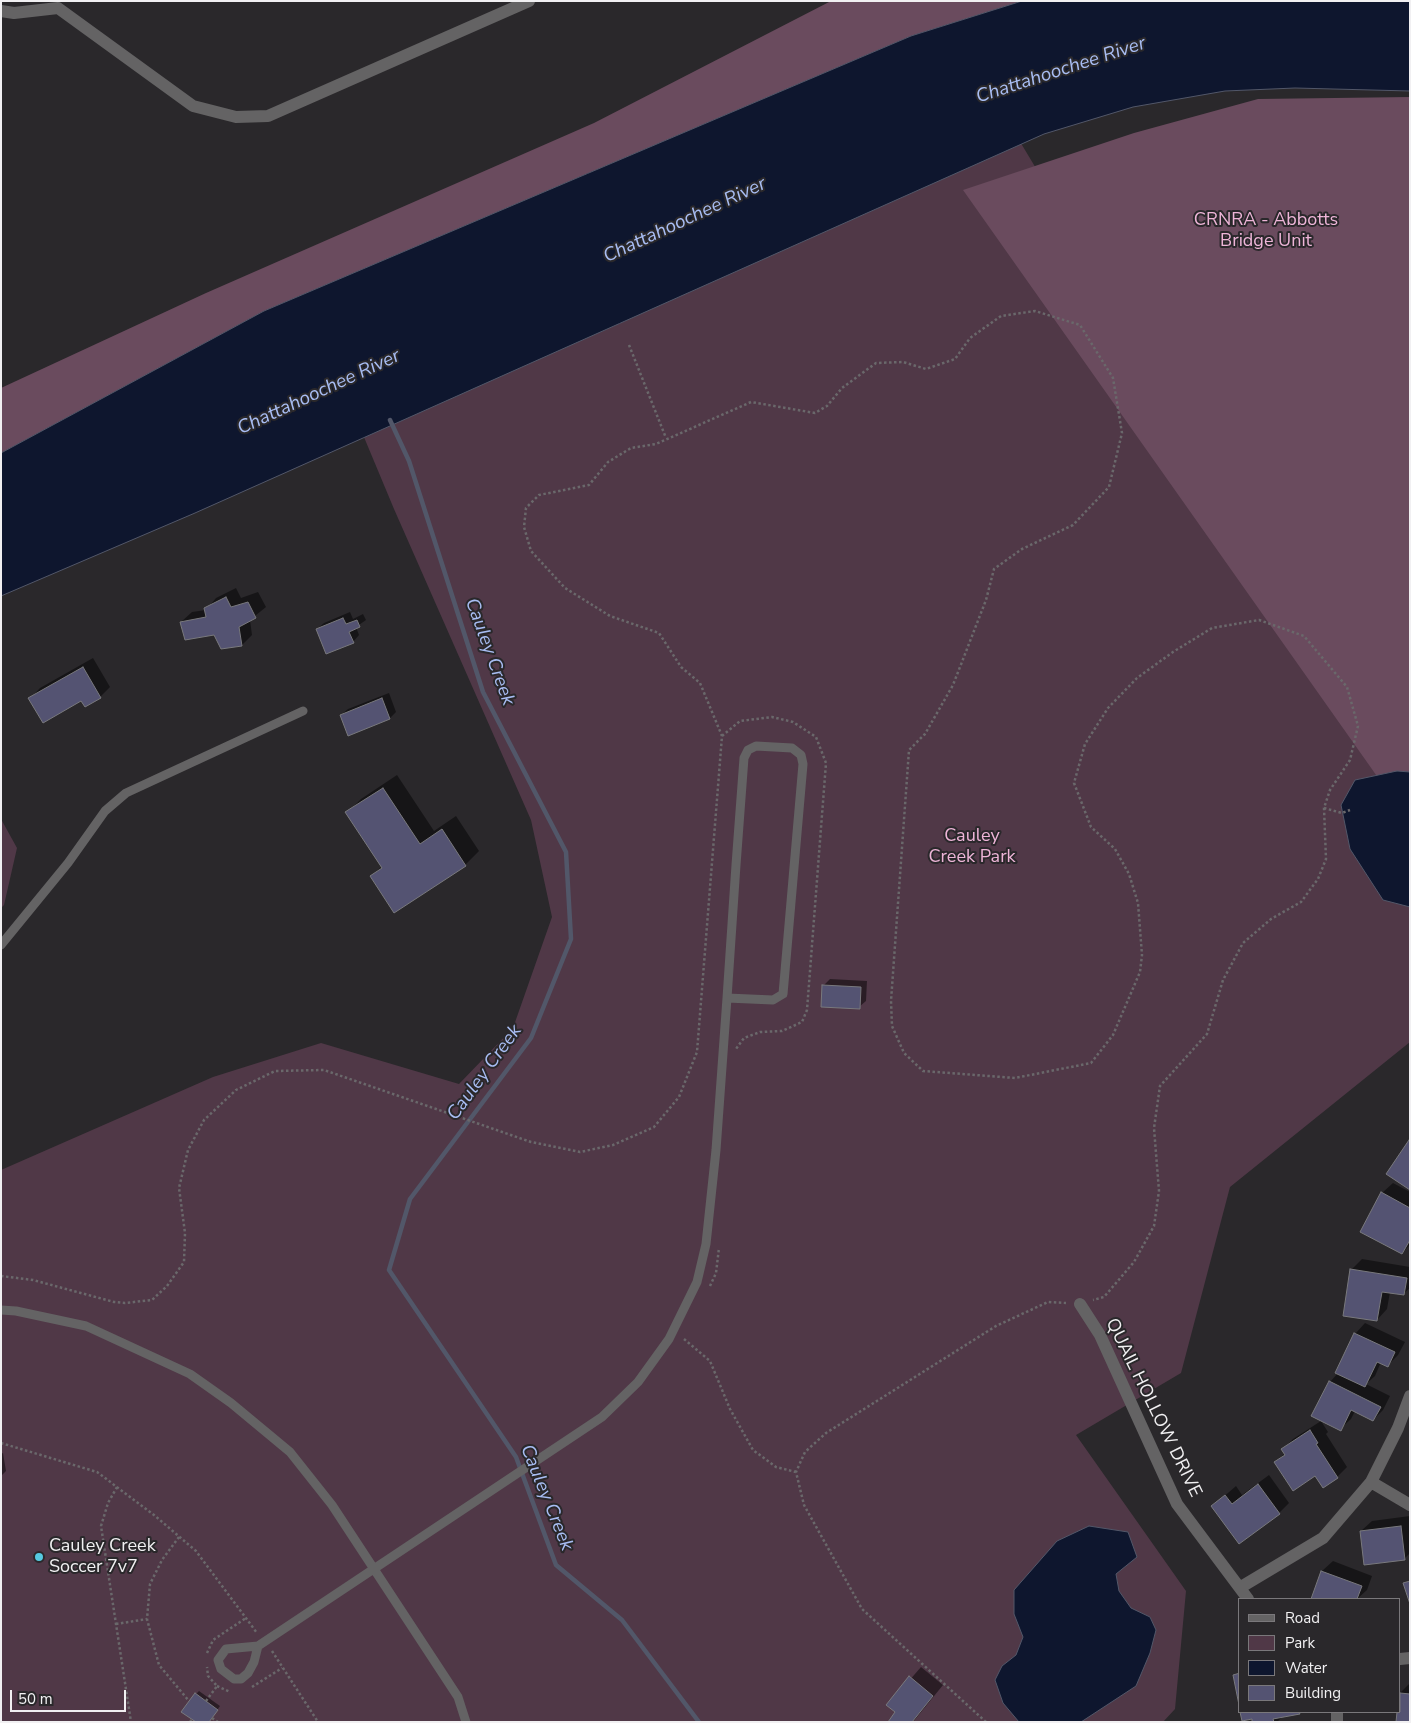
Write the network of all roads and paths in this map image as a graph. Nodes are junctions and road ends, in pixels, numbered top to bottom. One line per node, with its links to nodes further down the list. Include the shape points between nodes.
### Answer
1 (529, 1): 2 (street, via 268,116 236,117 193,106)
2 (58, 5): 3 (street, via 14,13)
3 (1, 11)
4 (629, 345): 5 (path)
5 (666, 438): 7 (path, via 656,444 631,448 608,462 589,485 539,495 526,508 524,527 531,551 565,588 610,616 659,633 681,667 700,684); 8 (path, via 751,402 815,413 876,363 903,362 926,369 955,359 970,338 1001,316 1035,311 1080,324 1113,378 1122,433 1109,487 1073,525 1022,549 994,569 986,600 953,685 925,734 909,750 891,1001 892,1026 904,1053 923,1071 1015,1078 1091,1063 1114,1035 1140,972 1138,903 1129,874 1114,849 1091,827 1074,783 1085,744 1108,708 1136,678 1173,652 1212,628 1259,620 1304,636 1347,686 1358,726 1350,760 1330,790)
6 (303, 711): 10 (lane, via 126,793 105,811 68,863)
7 (722, 736): 12 (path, via 740,722 772,717 793,722 816,737 826,763 807,1010 802,1022 782,1031 760,1032 744,1038); 14 (path, via 697,1052 679,1097 654,1128 613,1145 580,1152 531,1142 324,1070 275,1071 236,1090 204,1120 188,1150 179,1188 185,1233 184,1262 152,1300 125,1304 33,1280)
8 (1324, 808): 9 (path, via 1342,813); 16 (path, via 1326,859 1318,879 1301,902 1271,919 1243,943 1223,980 1207,1034 1160,1086 1154,1128 1159,1191 1154,1226 1134,1262 1104,1297)
9 (1350, 810)
10 (1, 945)
11 (727, 998): 11 (lane, via 744,758 748,750 756,746 792,748 800,755 803,764 783,994 773,1000); 26 (lane, via 706,1244 697,1282 669,1339 638,1382 602,1418)
12 (735, 1050)
13 (719, 1244): 15 (path, via 716,1273)
14 (1, 1276)
15 (708, 1290)
16 (1080, 1304): 21 (path, via 1048,1302 996,1326 826,1433 806,1452); 27 (street, QUAIL HOLLOW DRIVE, via 1100,1335 1177,1504)
17 (1, 1310): 26 (lane, via 86,1326 190,1374 290,1452 332,1504)
18 (688, 1331): 21 (path, via 684,1339 710,1361 730,1409 753,1450 776,1467)
19 (1410, 1396): 22 (street)
20 (1, 1443): 23 (path, via 97,1472)
21 (796, 1472): 40 (path, via 804,1505 862,1609)
22 (1371, 1482): 24 (street); 27 (street, via 1322,1538)
23 (117, 1487): 25 (path); 30 (path, via 100,1526)
24 (1410, 1505)
25 (179, 1537): 29 (path, via 150,1584); 31 (path, via 196,1551)
26 (375, 1570): 31 (lane); 39 (lane, via 458,1698)
27 (1241, 1587): 28 (street, QUAIL HOLLOW DRIVE)
28 (1247, 1598)
29 (148, 1619): 30 (path); 34 (path, via 159,1665)
30 (116, 1624): 36 (path)
31 (262, 1644): 31 (lane, via 226,1649 218,1660 221,1669 234,1679 241,1679); 33 (path)
32 (277, 1646): 33 (path)
33 (271, 1650): 38 (path)
34 (189, 1701)
35 (212, 1718): 37 (path)
36 (131, 1722)
37 (218, 1722)
38 (318, 1722)
39 (466, 1722)
40 (986, 1722)

